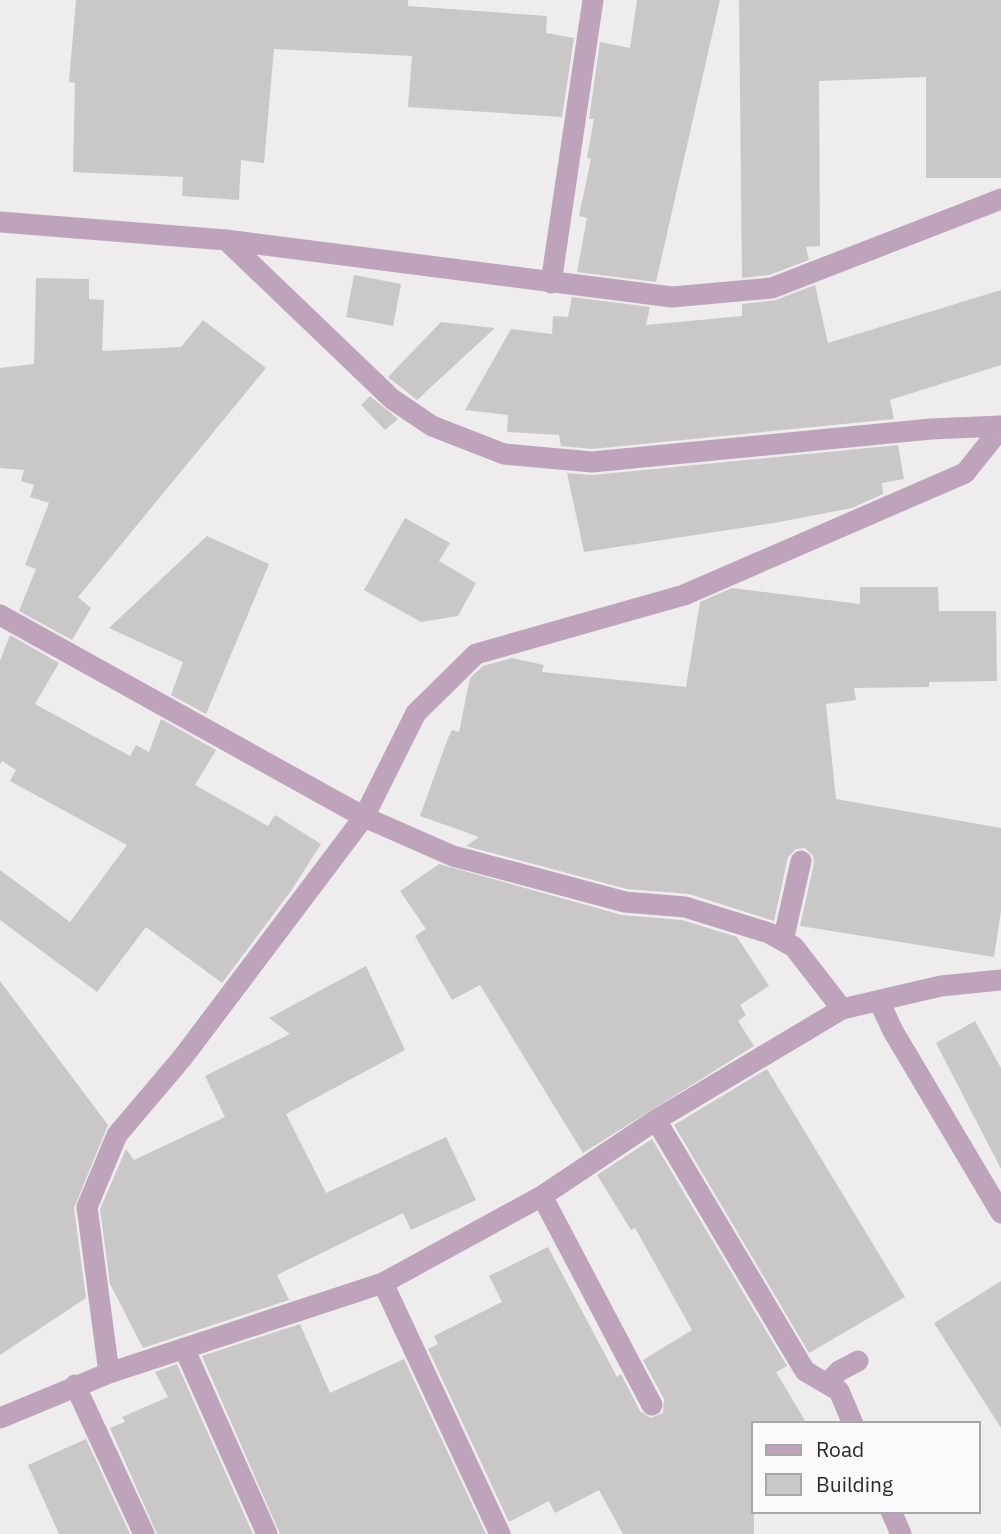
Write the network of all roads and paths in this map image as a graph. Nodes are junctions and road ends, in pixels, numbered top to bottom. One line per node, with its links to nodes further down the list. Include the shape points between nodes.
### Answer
1 (593, 0): 5 (street)
2 (1001, 199): 5 (street, via 772,288 671,297)
3 (0, 222): 4 (street)
4 (226, 240): 5 (street); 6 (street, via 392,399 432,426 504,454 592,462 931,429)
5 (551, 283)
6 (1001, 427): 8 (street, via 965,473 684,595 476,654 415,713)
7 (0, 615): 8 (street)
8 (364, 817): 10 (street, via 453,856 625,902 685,907); 20 (street, via 183,1057 117,1135 87,1207)
9 (801, 861): 10 (street)
10 (783, 941): 13 (street, via 794,947)
11 (1001, 980): 12 (street, via 941,986)
12 (879, 1001): 13 (street); 16 (street)
13 (842, 1009): 14 (street)
14 (656, 1120): 15 (street); 21 (street, via 805,1371)
15 (542, 1196): 17 (street); 23 (street)
16 (1001, 1213)
17 (383, 1283): 18 (street); 29 (street)
18 (184, 1348): 20 (street); 28 (street)
19 (858, 1361): 21 (street)
20 (109, 1373): 22 (street)
21 (827, 1384): 25 (street, via 839,1391)
22 (75, 1385): 24 (street); 27 (street)
23 (652, 1405)
24 (0, 1418)
25 (852, 1422)
26 (892, 1513): 30 (street)
27 (144, 1534)
28 (267, 1534)
29 (500, 1534)
30 (901, 1534)

